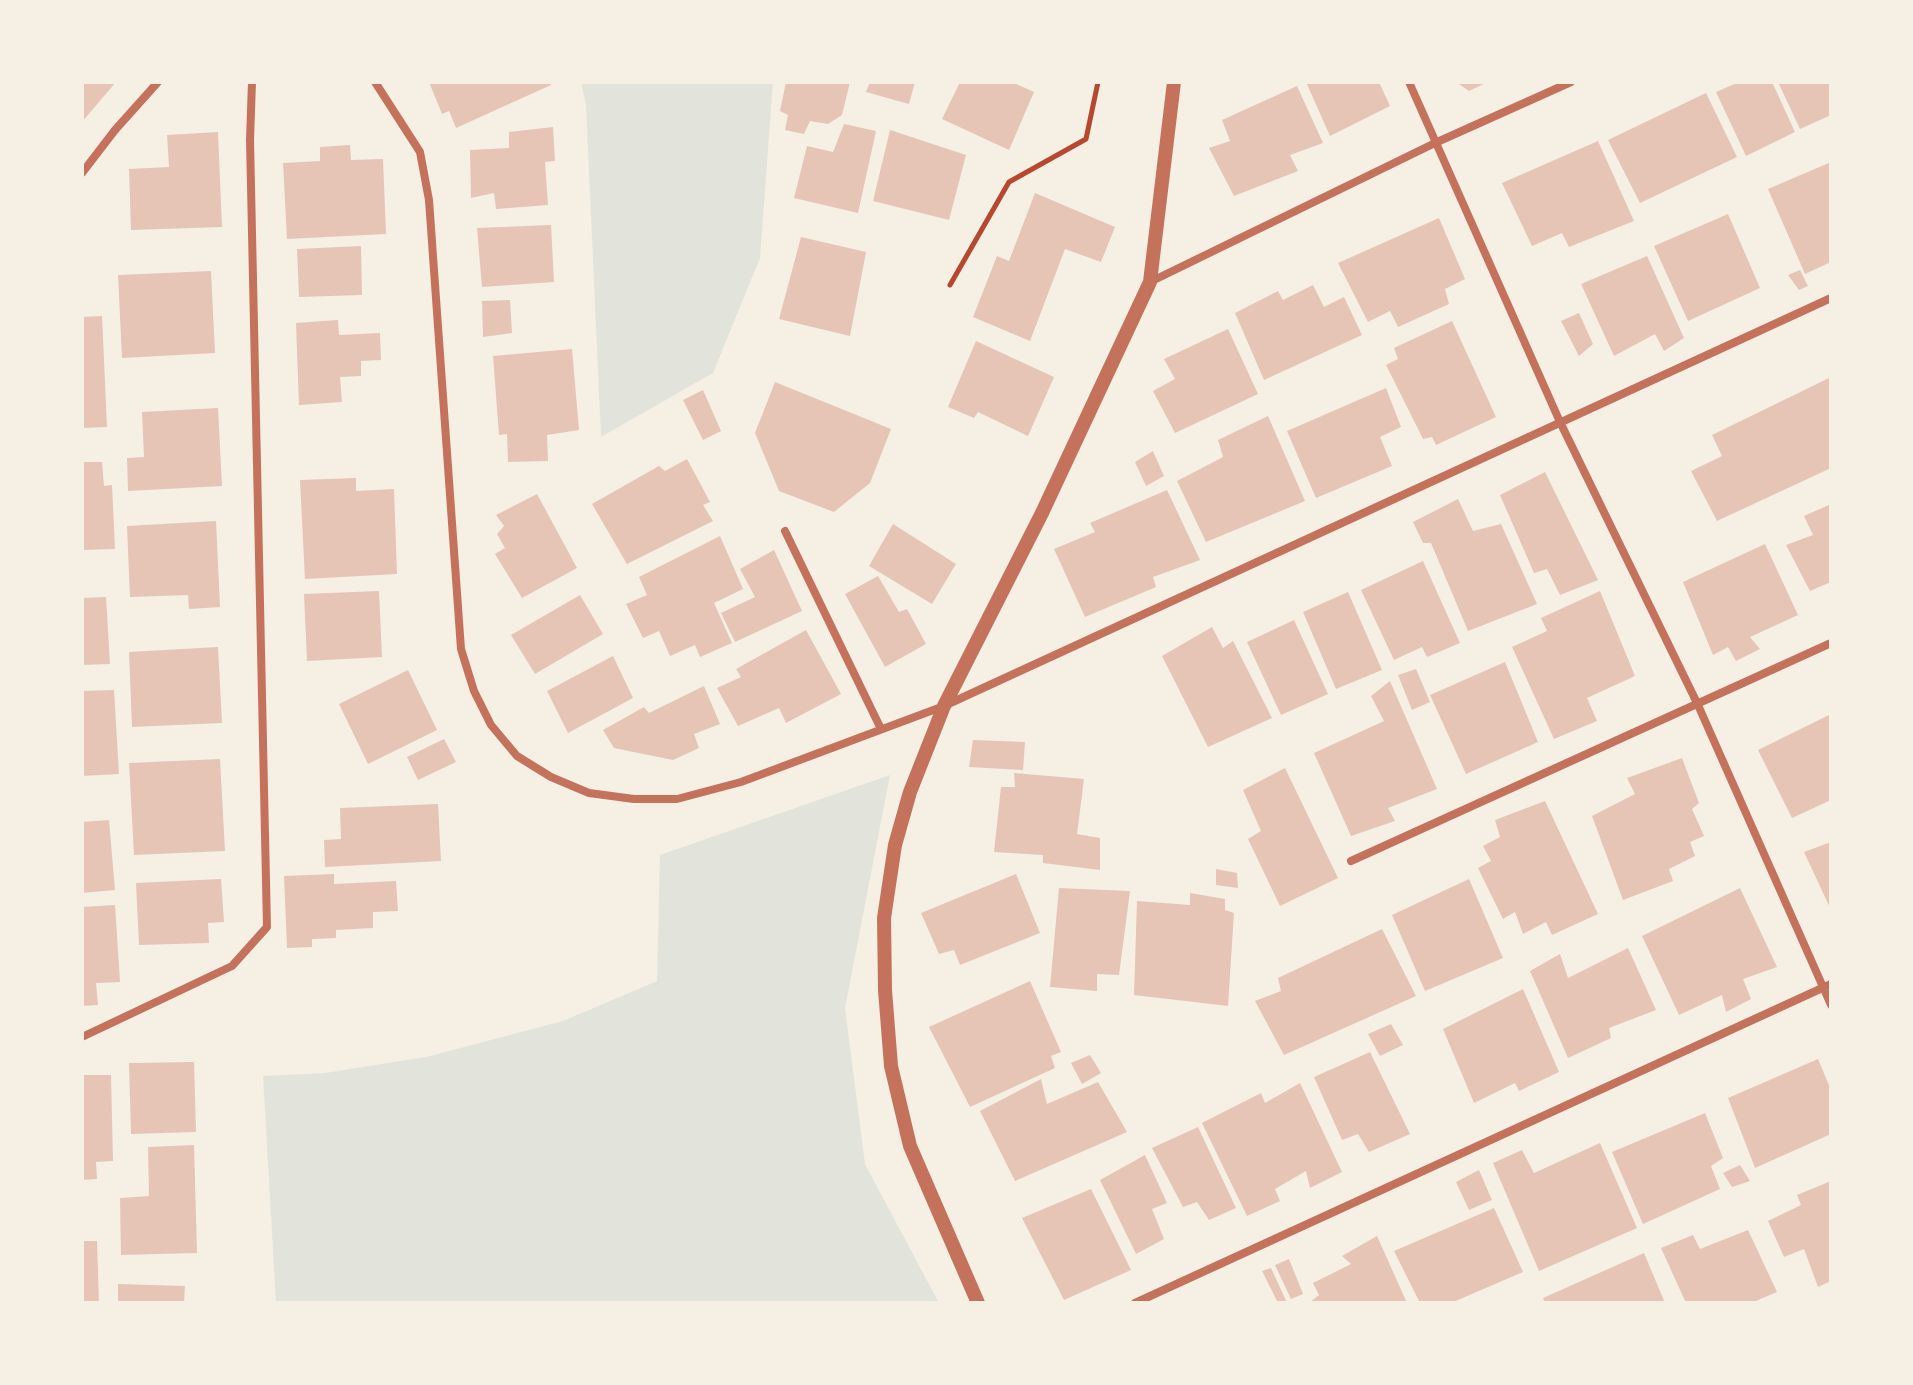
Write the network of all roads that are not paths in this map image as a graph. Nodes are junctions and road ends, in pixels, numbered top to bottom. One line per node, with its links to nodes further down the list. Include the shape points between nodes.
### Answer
1 (158, 82): 8 (street)
2 (252, 82): 20 (street, via 267,927 232,966)
3 (375, 82): 16 (street, via 420,152 429,200 461,649 491,725 517,756 551,777 589,793 634,799 677,799 741,782)
4 (1174, 82): 9 (street)
5 (1409, 82): 7 (street)
6 (1571, 82): 7 (street)
7 (1435, 143): 9 (street); 11 (street)
8 (82, 173)
9 (1150, 282): 15 (street)
10 (1831, 298): 11 (street)
11 (1560, 422): 14 (street); 15 (street)
12 (785, 531): 16 (street)
13 (1831, 643): 14 (street)
14 (1698, 705): 17 (street); 18 (street)
15 (944, 706): 16 (street); 21 (street, via 895,845 884,918 885,990 891,1066 910,1146)
16 (881, 729)
17 (1351, 861)
18 (1827, 986): 19 (street); 22 (street)
19 (1831, 1005)
20 (82, 1037)
21 (978, 1303)
22 (1135, 1303)

